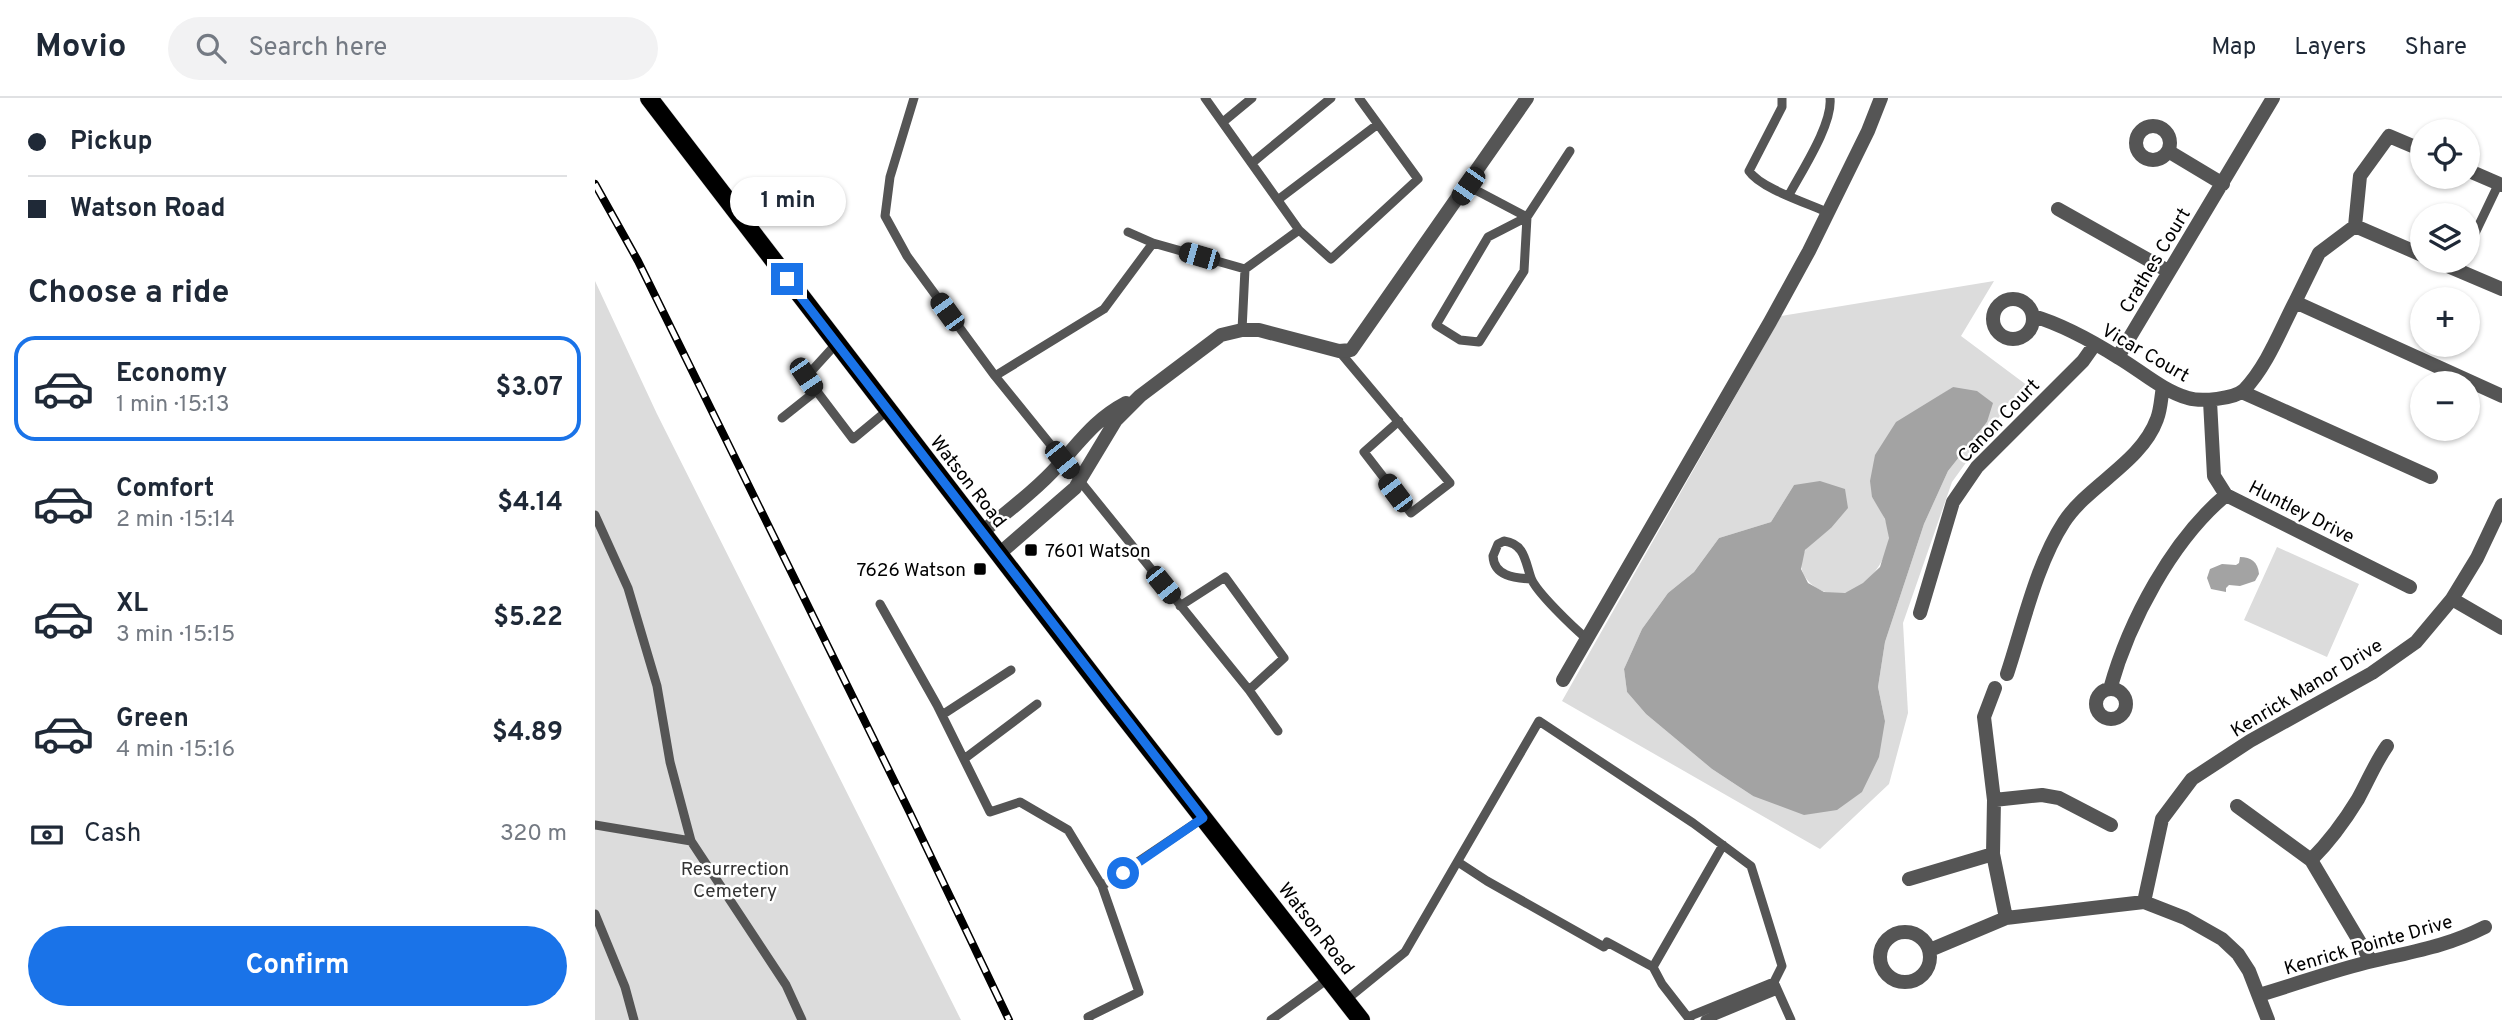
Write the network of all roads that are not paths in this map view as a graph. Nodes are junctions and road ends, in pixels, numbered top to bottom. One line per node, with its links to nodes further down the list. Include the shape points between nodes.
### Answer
1 (649, 98): 40 (main road, Watson Road)
2 (914, 98): 44 (lane, via 890,177 885,216 907,256)
3 (1205, 98): 12 (lane)
4 (1252, 98): 12 (lane)
5 (1331, 98): 17 (lane)
6 (1359, 98): 13 (lane)
7 (1527, 98): 21 (street)
8 (1782, 98): 22 (lane, via 1782,107 1749,171)
9 (1829, 98): 22 (lane, via 1823,130)
10 (1881, 98): 25 (street)
11 (2273, 98): 19 (street, Crathes Court)
12 (1223, 122): 17 (lane)
13 (1378, 124): 23 (lane); 29 (lane, via 1418,178 1331,259)
14 (2410, 145): 28 (street, via 2389,136 2360,176)
15 (1570, 151): 26 (lane)
16 (2168, 151): 19 (street)
17 (1252, 163): 23 (lane)
18 (2480, 176): 20 (street)
19 (2223, 184): 34 (street, Crathes Court)
20 (2500, 184): 27 (lane)
21 (1468, 186): 26 (lane); 42 (street, via 1351,350)
22 (1789, 195): 25 (lane)
23 (1279, 200): 29 (lane)
24 (2057, 209): 34 (street)
25 (1827, 212): 69 (street, via 1770,322)
26 (1527, 217): 26 (lane, via 1524,271 1479,342 1460,340 1436,325 1487,237)
27 (2480, 224)
28 (2355, 226): 32 (street); 37 (street, via 2319,254)
29 (1299, 230): 33 (lane)
30 (1128, 232): 31 (lane)
31 (1153, 243): 33 (lane); 44 (lane, via 1104,309)
32 (2410, 250)
33 (1245, 269): 39 (lane)
34 (2168, 271): 43 (street, Crathes Court)
35 (2474, 273): 36 (street)
36 (2502, 289)
37 (2295, 302): 47 (street, via 2269,354); 49 (street)
38 (2033, 316): 41 (street, Vicar Court)
39 (1242, 330): 42 (street, via 1259,330); 48 (street, via 1221,335)
40 (837, 344): 46 (lane, via 806,377); 51 (main road, Watson Road)
41 (2095, 344): 43 (street, Vicar Court); 67 (street, Canon Court, via 1977,467 1953,502)
42 (1339, 351): 53 (lane)
43 (2118, 357): 45 (street, Vicar Court)
44 (995, 376): 54 (lane)
45 (2163, 387): 50 (street, Vicar Court, via 2189,399); 71 (street, via 2157,420 2134,456 2084,498 2064,522 2043,566)
46 (815, 391): 51 (lane, via 853,439); 52 (lane)
47 (2242, 392): 50 (street, Vicar Court); 55 (street)
48 (1140, 396): 54 (street, via 1106,413); 56 (street, via 1116,421)
49 (2502, 396)
50 (2210, 401): 57 (street, Huntley Drive, via 2214,476)
51 (888, 410): 60 (main road, Watson Road)
52 (782, 418)
53 (1399, 421): 53 (lane, via 1450,483 1411,513 1364,452)
54 (1062, 460): 56 (lane); 60 (street)
55 (2431, 477)
56 (1079, 481): 61 (street); 66 (lane)
57 (2226, 495): 63 (street, Huntley Drive); 74 (street, via 2203,514 2146,600)
58 (2502, 505): 64 (street, Kenrick Manor Drive)
59 (595, 515): 86 (lane, via 628,587 657,686 670,762)
60 (982, 532): 61 (main road, Watson Road)
61 (999, 554): 83 (main road, Watson Road)
62 (1531, 579): 62 (lane, via 1518,546 1504,541 1499,544 1493,555 1497,569 1507,576); 69 (lane)
63 (2410, 587)
64 (2452, 599): 68 (street); 93 (street, Kenrick Manor Drive, via 2416,642 2372,673 2192,779 2162,818)
65 (880, 604): 77 (lane)
66 (1180, 606): 75 (lane); 75 (lane, via 1225,577 1284,658)
67 (1920, 613)
68 (2502, 628)
69 (1587, 639): 72 (street)
70 (1011, 670): 77 (lane)
71 (2007, 674)
72 (1563, 680)
73 (1995, 688): 81 (street, via 1984,717)
74 (2110, 689)
75 (1249, 690): 78 (lane)
76 (1037, 704): 80 (lane)
77 (942, 715): 80 (lane)
78 (1278, 731)
79 (2387, 746): 89 (street, via 2333,839)
80 (964, 760): 92 (lane, via 990,812 1020,802 1067,830)
81 (1994, 800): 85 (street, via 2042,795 2059,798); 88 (street)
82 (2237, 806): 89 (street)
83 (1203, 818): 92 (lane); 100 (main road, Watson Road)
84 (595, 825): 86 (lane)
85 (2111, 825)
86 (691, 841): 107 (lane, via 786,985)
87 (1723, 845): 90 (lane, via 1539,722); 99 (lane); 101 (lane, via 1751,866 1782,966)
88 (1993, 855): 91 (street); 95 (street)
89 (2311, 860): 98 (street)
90 (1458, 862): 99 (lane, via 1604,947 1607,942); 103 (lane, via 1405,952)
91 (1909, 879)
92 (1103, 886): 108 (lane, via 1139,992)
93 (2144, 902): 95 (street); 102 (street, via 2222,939 2238,954)
94 (595, 914): 106 (lane)
95 (2006, 918): 97 (street)
96 (2485, 927): 98 (street, Kenrick Pointe Drive, via 2456,941)
97 (1930, 950)
98 (2371, 961): 102 (street, Kenrick Pointe Drive)
99 (1653, 967): 105 (lane)
100 (1329, 978): 103 (main road, Watson Road); 104 (lane)
101 (1776, 986): 105 (lane); 110 (lane); 111 (lane)
102 (2259, 995): 112 (street)
103 (1346, 1000): 109 (main road, Watson Road)
104 (1278, 1018)
105 (1689, 1019)
106 (634, 1020)
107 (802, 1020)
108 (1089, 1020)
109 (1361, 1020)
110 (1705, 1020)
111 (1791, 1020)
112 (2268, 1020)

